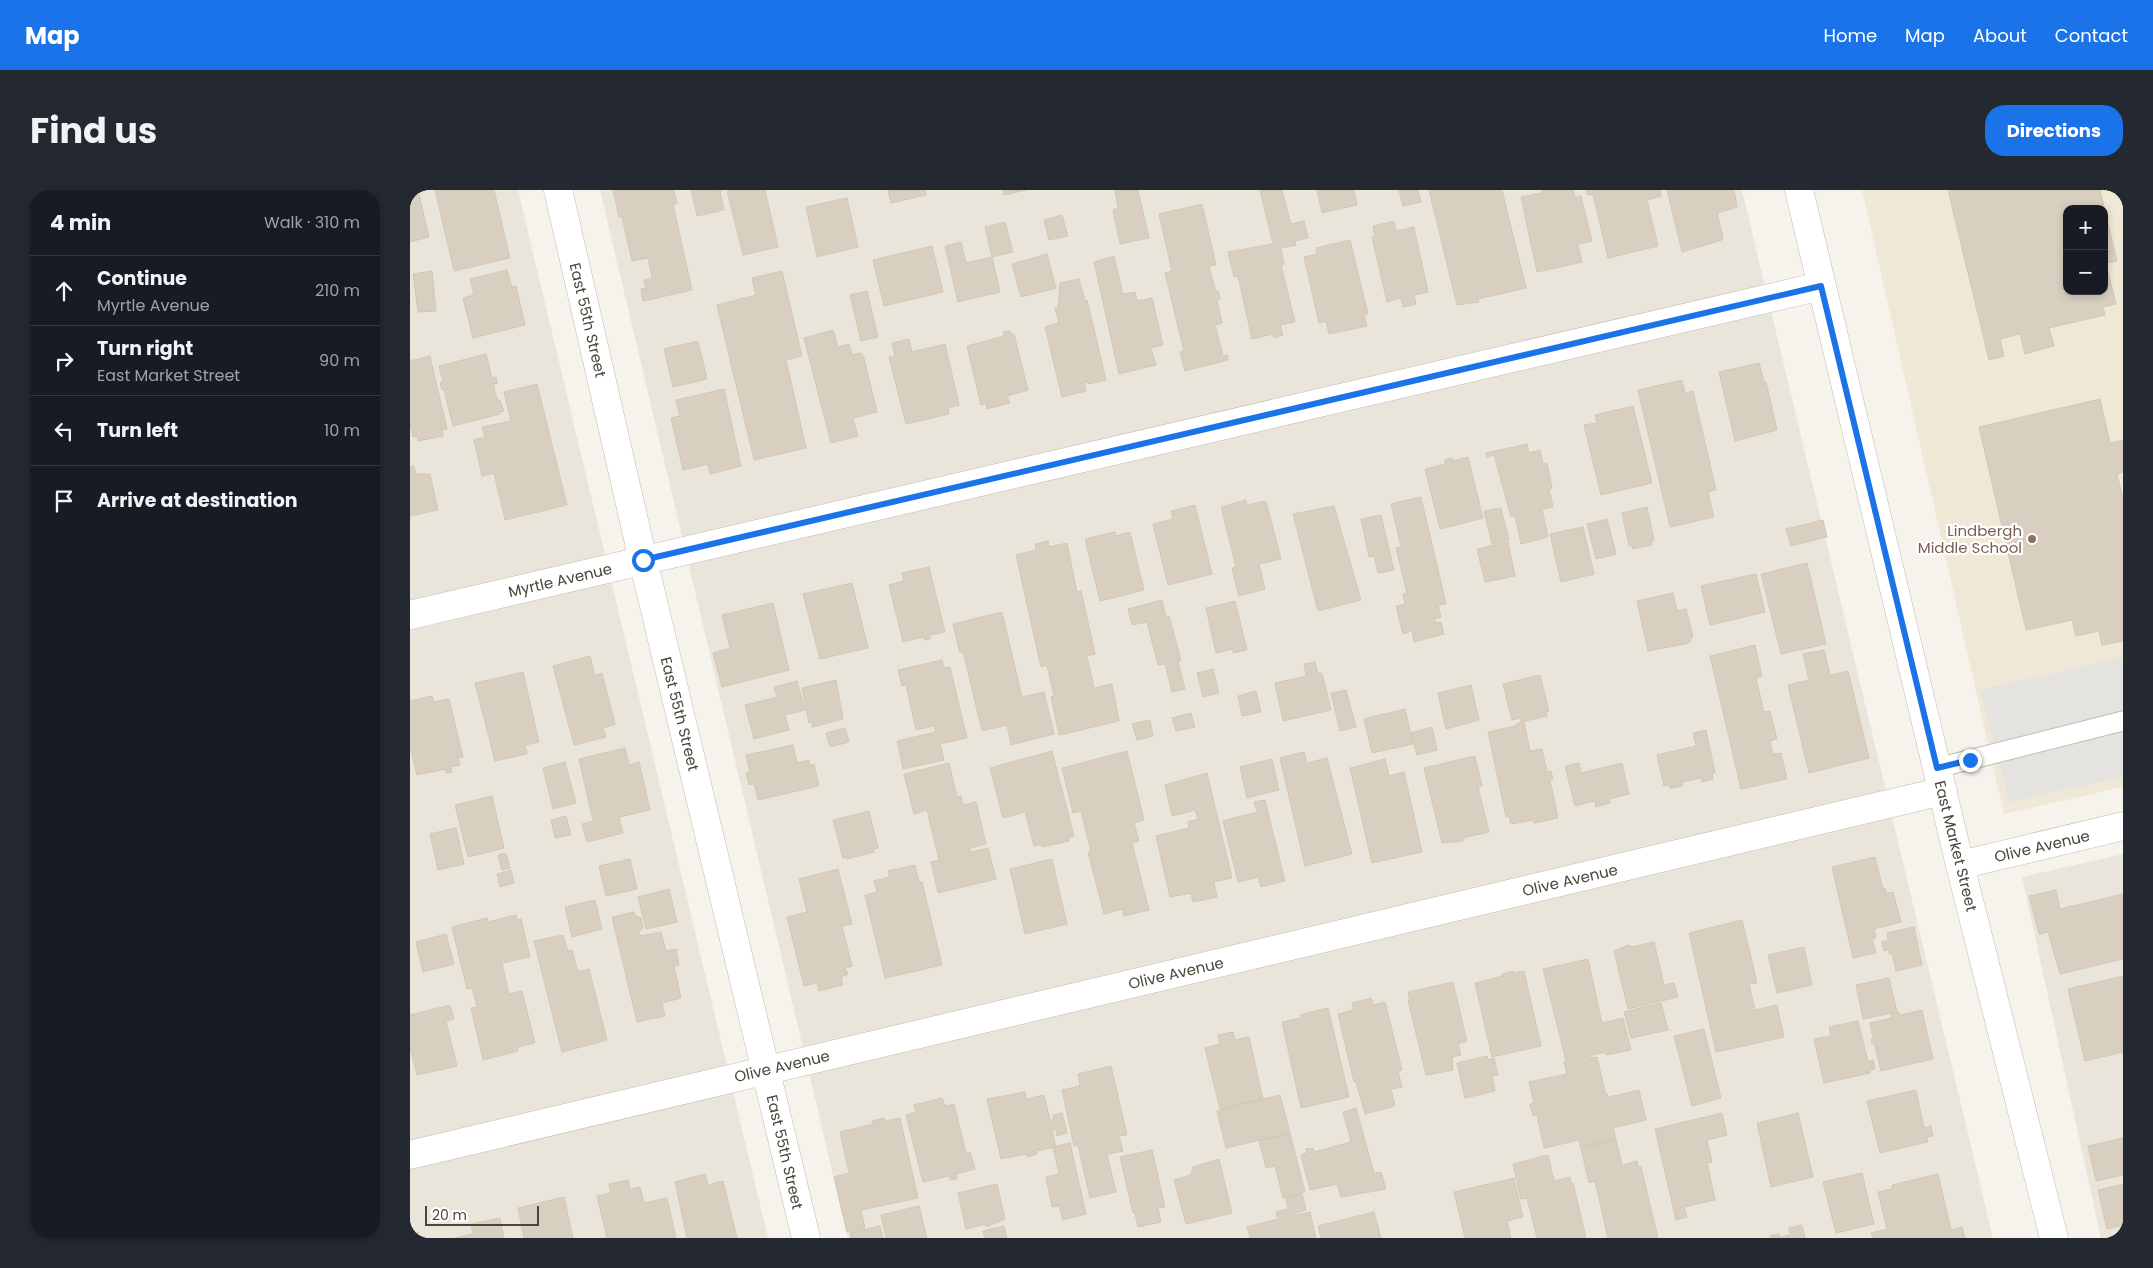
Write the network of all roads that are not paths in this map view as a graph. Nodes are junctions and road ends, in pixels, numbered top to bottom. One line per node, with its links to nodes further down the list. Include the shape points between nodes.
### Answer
1 (558, 190): 4 (street, East 55th Street)
2 (1799, 190): 3 (street, East Market Street)
3 (1821, 286): 4 (street, Myrtle Avenue); 7 (street, East Market Street)
4 (643, 560): 5 (street, Myrtle Avenue); 10 (street, East 55th Street)
5 (410, 615)
6 (2123, 722): 7 (lane)
7 (1940, 780): 9 (street, East Market Street); 10 (street, Olive Avenue)
8 (2123, 826): 9 (street, Olive Avenue)
9 (1960, 865): 13 (street, East Market Street)
10 (766, 1070): 11 (street, Olive Avenue); 12 (street, East 55th Street)
11 (410, 1155)
12 (806, 1238)
13 (2054, 1238)

